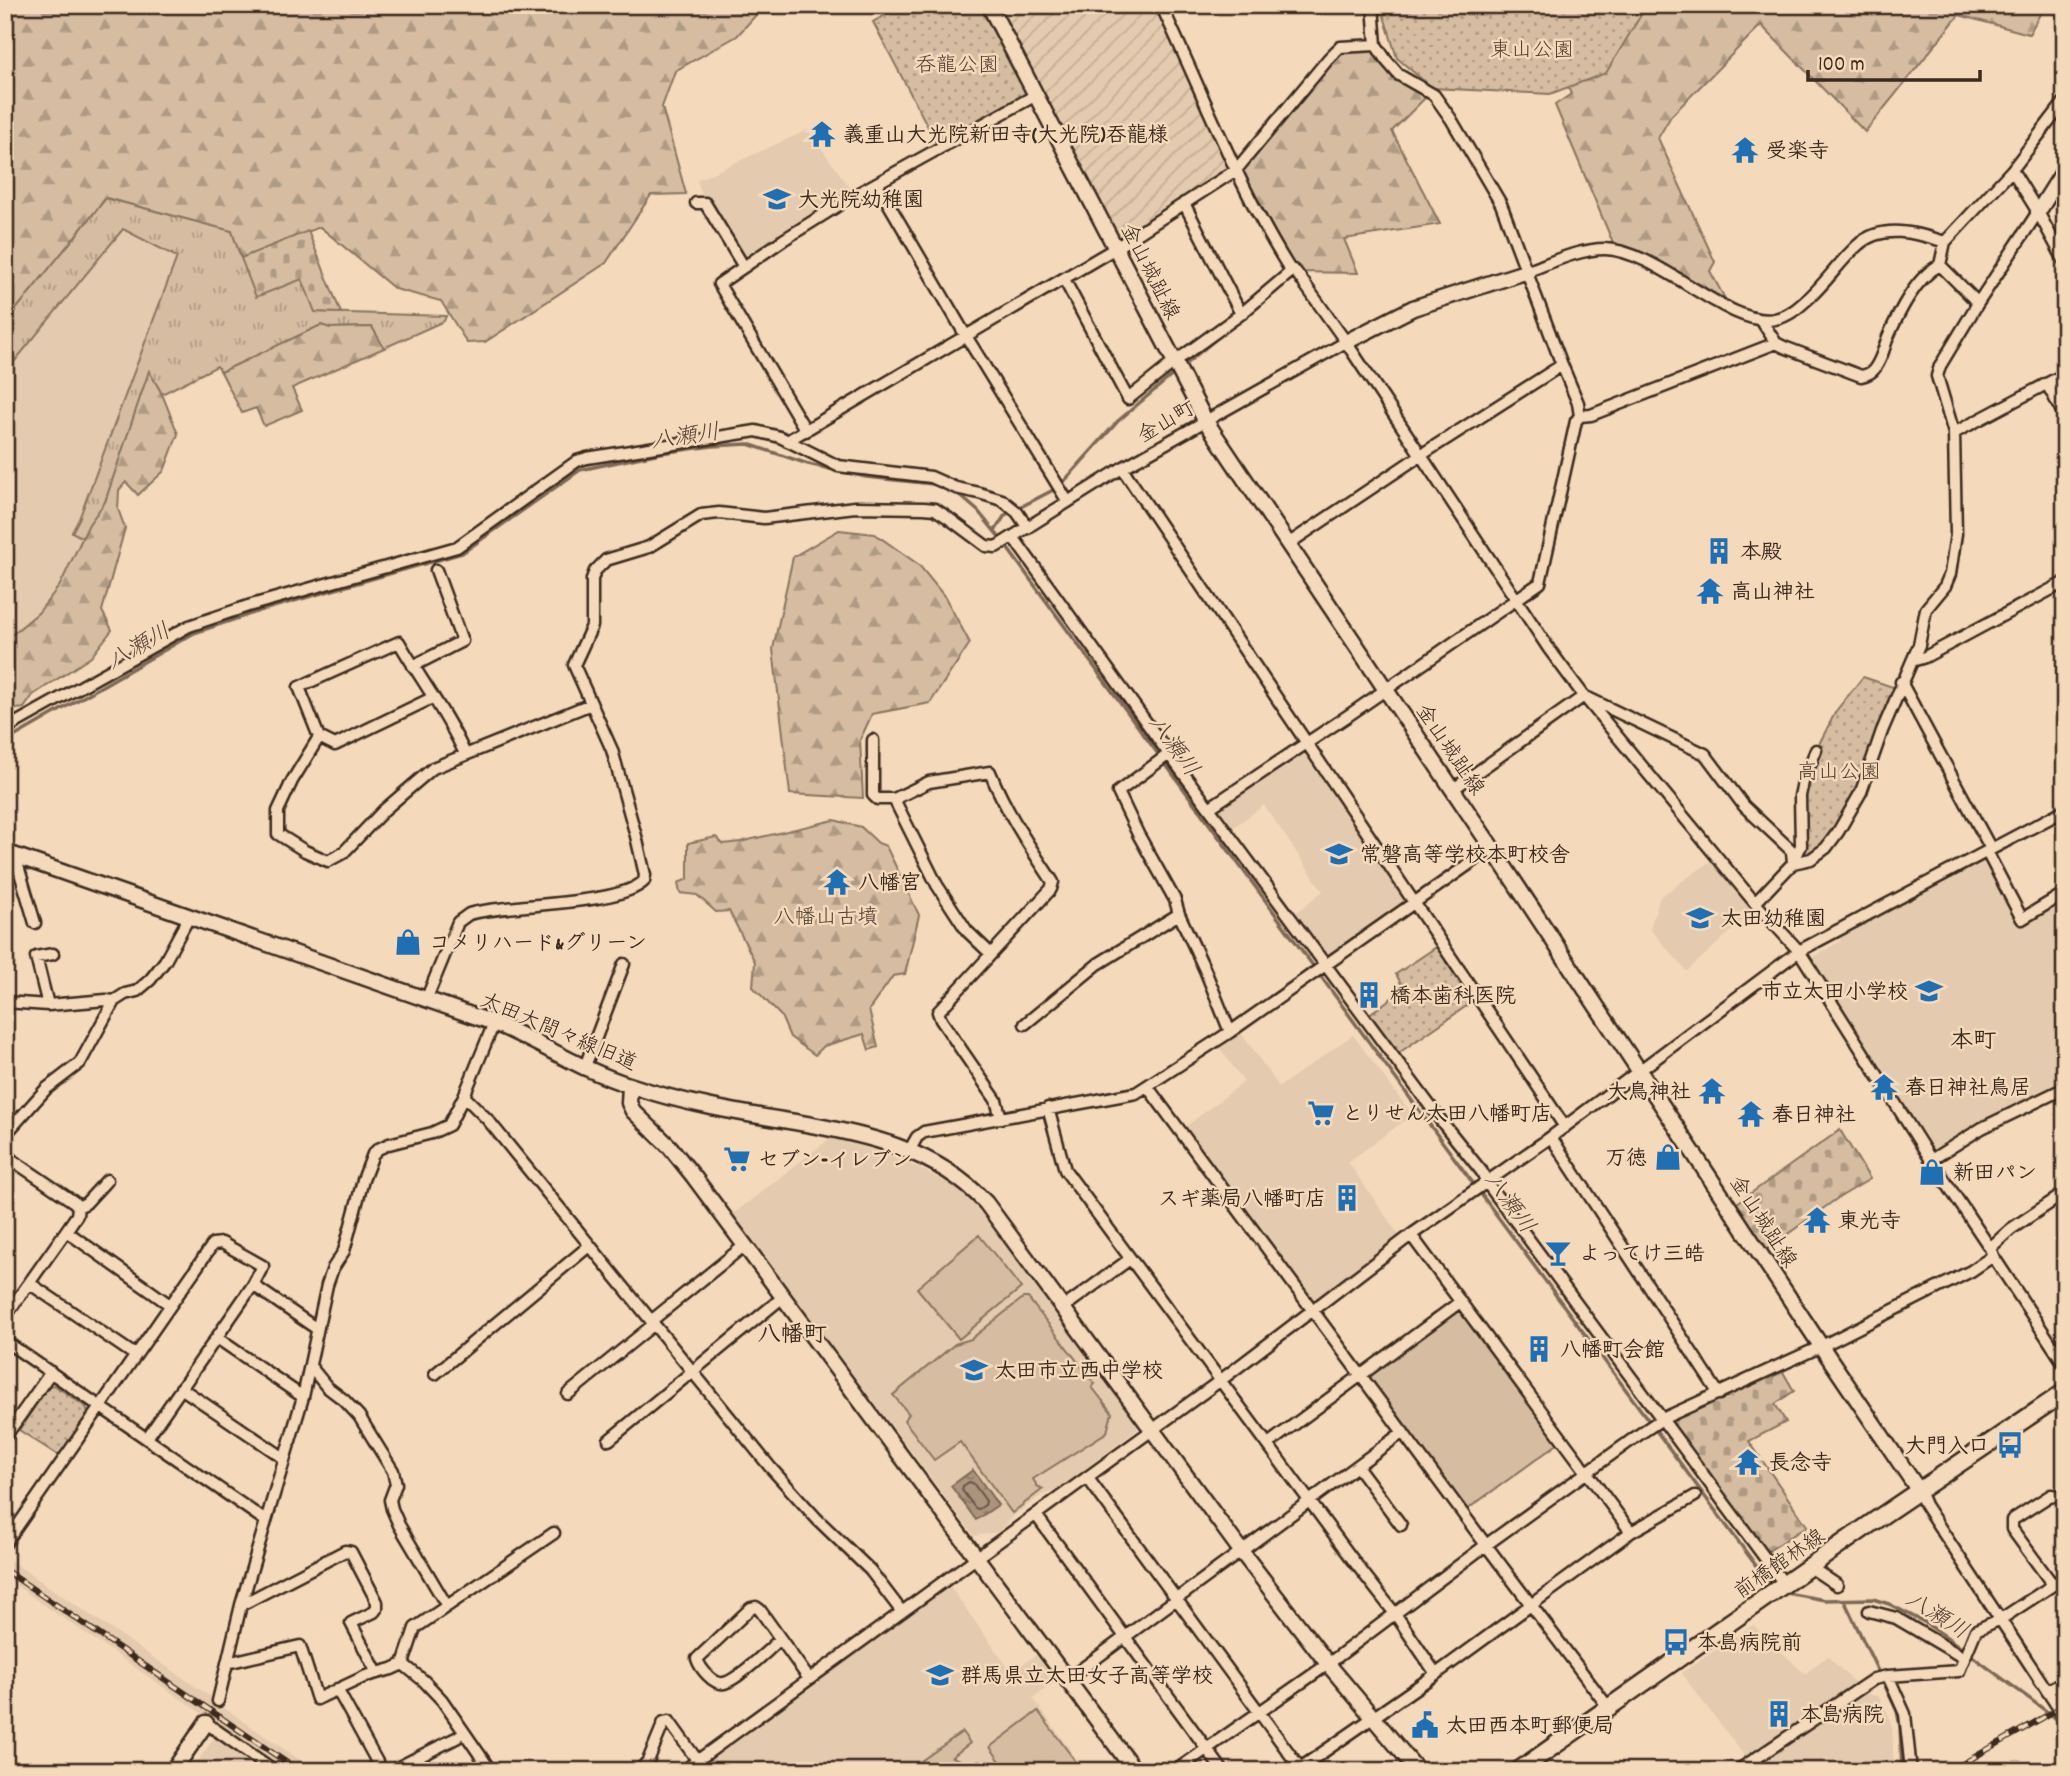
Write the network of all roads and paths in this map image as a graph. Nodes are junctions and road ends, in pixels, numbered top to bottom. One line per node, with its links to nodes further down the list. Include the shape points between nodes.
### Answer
1 (989, 5): 5 (street, 金山城趾線)
2 (1373, 5): 4 (street)
3 (1166, 7): 8 (street)
4 (1376, 45): 8 (street, via 1340,47); 20 (street, via 1399,75 1434,94 1451,119 1501,204)
5 (1037, 94): 10 (street); 15 (street, 金山城趾線)
6 (2065, 101): 9 (street)
7 (2065, 169): 13 (street)
8 (1236, 170): 12 (street); 19 (street, via 1264,227)
9 (2012, 170): 13 (street); 14 (street)
10 (877, 184): 18 (street); 25 (street)
11 (696, 203): 18 (street, via 705,203)
12 (1184, 203): 15 (street); 23 (street)
13 (2038, 212): 16 (street); 22 (street)
14 (1945, 242): 17 (street); 24 (street, via 1909,233 1872,236 1793,312)
15 (1115, 247): 21 (street); 28 (street, 金山城趾線)
16 (2065, 262)
17 (1940, 265): 22 (street); 27 (street, via 1914,290 1876,368 1866,375)
18 (744, 267): 35 (street, via 719,284)
19 (1293, 270): 23 (street); 26 (street)
20 (1528, 271): 24 (street, via 1588,250 1616,250 1639,257 1730,308); 26 (street, via 1413,309); 29 (street)
21 (1064, 279): 25 (street); 28 (street, via 1128,399)
22 (1978, 303): 36 (street, via 1937,376)
23 (1241, 314): 28 (street)
24 (1761, 320): 27 (street)
25 (966, 336): 35 (street); 40 (street)
26 (1346, 342): 34 (street, 金山町); 38 (street)
27 (1776, 343): 32 (street)
28 (1175, 362): 34 (street, 金山城趾線)
29 (1562, 365): 32 (street); 38 (street)
30 (2065, 374): 31 (street)
31 (2047, 384): 33 (street); 36 (street)
32 (1580, 416): 46 (street, via 1541,583)
33 (2065, 417)
34 (1205, 420): 39 (street, 金山町); 43 (street, 金山城趾線)
35 (806, 430): 37 (street)
36 (1954, 433): 47 (street, via 1956,534 1950,574 1926,609)
37 (788, 441): 41 (street, via 838,466 930,477 1002,500); 54 (street, via 756,431 577,461 457,547 189,626)
38 (1421, 454): 43 (street); 46 (street)
39 (1122, 468): 40 (street, 金山町); 57 (street)
40 (1068, 502): 41 (street, 金山町)
41 (1028, 528): 42 (street, 金山町)
42 (1011, 538): 53 (street, 金山町, via 986,546 935,509 855,507 764,518 701,515 649,547 606,560 595,571 592,626 574,666); 60 (street)
43 (1288, 544): 50 (street, 金山城趾線)
44 (436, 570): 48 (street, via 463,641)
45 (2065, 582): 47 (street)
46 (1517, 599): 50 (street); 51 (street)
47 (1912, 661): 49 (street)
48 (413, 667): 52 (street); 55 (street, via 399,642 299,687)
49 (1902, 682): 66 (street); 68 (street, via 1861,792 1839,832 1811,859)
50 (1386, 690): 57 (street); 61 (street, 金山城趾線)
51 (1584, 696): 61 (street); 68 (street, via 1705,754 1744,806 1792,851); 71 (street)
52 (432, 698): 55 (street, via 335,745); 59 (street)
53 (591, 704): 59 (street); 80 (street, via 612,750 644,881 600,897 469,914 458,922)
54 (5, 729)
55 (320, 737): 59 (street, via 278,811 278,834 328,861 433,768)
56 (873, 740): 62 (street, via 873,795)
57 (1307, 744): 63 (street); 70 (street)
58 (1816, 750): 68 (street, via 1800,796 1801,846)
59 (465, 754)
60 (1164, 758): 63 (street); 72 (street, via 1118,792)
61 (1452, 790): 65 (street, 金山城趾線)
62 (894, 799): 77 (street, via 937,885 967,931); 77 (street, via 929,782 990,772 1020,832 1053,882)
63 (1209, 808): 79 (street)
64 (2065, 810): 66 (street)
65 (1492, 848): 70 (street); 88 (street, 金山城趾線)
66 (1989, 851): 69 (street, via 2022,919); 75 (street)
67 (12, 854): 73 (street, 太田大間々線旧道); 74 (street)
68 (1793, 863): 71 (street)
69 (2065, 894)
70 (1413, 902): 79 (street); 95 (street)
71 (1755, 903): 75 (street)
72 (1179, 914): 85 (street, via 1098,964); 86 (street)
73 (189, 916): 80 (street, 太田大間々線旧道); 81 (street, via 150,980)
74 (35, 923)
75 (1799, 951): 88 (street); 100 (street)
76 (53, 954): 83 (street, via 36,957)
77 (991, 954): 94 (street, via 938,1012 996,1100)
78 (624, 964): 87 (street)
79 (1326, 966): 86 (street); 102 (street)
80 (426, 1000): 84 (street, 太田大間々線旧道)
81 (114, 1001): 83 (street); 96 (street, via 80,1063 46,1089)
82 (5, 1002): 83 (street)
83 (48, 1005)
84 (494, 1023): 87 (street, 太田大間々線旧道); 92 (street)
85 (1025, 1024)
86 (1230, 1032): 90 (street)
87 (584, 1069): 89 (street, 太田大間々線旧道)
88 (1639, 1070): 95 (street); 123 (street, 金山城趾線)
89 (630, 1086): 98 (street, 太田大間々線旧道, via 847,1131); 107 (street, via 629,1102 634,1111 670,1147)
90 (1147, 1086): 93 (street, via 1136,1093); 117 (street)
91 (2065, 1088): 100 (street, via 1982,1128)
92 (464, 1096): 108 (street); 120 (street, via 446,1128 389,1144 373,1154 344,1251 327,1285)
93 (1048, 1108): 94 (street); 110 (street, via 1065,1170)
94 (1001, 1118): 98 (street, via 924,1132)
95 (1564, 1127): 97 (street)
96 (5, 1135)
97 (1551, 1136): 102 (street); 135 (street)
98 (909, 1151): 116 (street, 太田大間々線旧道, via 948,1171 976,1193)
99 (5, 1155): 104 (street)
100 (1931, 1160): 109 (street)
101 (107, 1180): 104 (street)
102 (1487, 1183): 106 (street); 138 (street)
103 (2065, 1193): 109 (street, via 2011,1229)
104 (78, 1207): 105 (street)
105 (66, 1231): 111 (street); 115 (street)
106 (1411, 1235): 114 (street); 117 (street)
107 (745, 1245): 113 (street); 119 (street)
108 (589, 1246): 119 (street); 129 (street)
109 (1991, 1252): 123 (street, via 1971,1271); 125 (street)
110 (1130, 1259): 116 (street); 131 (street)
111 (29, 1283): 118 (street); 124 (street)
112 (253, 1285): 115 (street, via 263,1266 219,1242 213,1244); 120 (street); 121 (street)
113 (783, 1297): 128 (street); 161 (street)
114 (1460, 1301): 130 (street); 147 (street)
115 (170, 1305): 124 (street)
116 (1064, 1307): 139 (street, 太田大間々線旧道)
117 (1313, 1311): 130 (street); 131 (street)
118 (5, 1317)
119 (652, 1323): 128 (street); 134 (street)
120 (317, 1329): 126 (street)
121 (216, 1338): 132 (street); 136 (street)
122 (5, 1342): 127 (street)
123 (1821, 1346): 135 (street); 149 (street, 金山城趾線)
124 (135, 1355): 137 (street)
125 (2065, 1365)
126 (310, 1366): 136 (street); 169 (street, via 359,1416 393,1471 396,1484 390,1500 396,1517)
127 (51, 1372): 137 (street); 141 (street)
128 (692, 1372): 143 (street); 172 (street, via 770,1467 870,1570)
129 (435, 1374)
130 (1361, 1376): 140 (street); 144 (street)
131 (1221, 1380): 139 (street); 144 (street)
132 (181, 1388): 142 (street); 145 (street)
133 (2065, 1392): 149 (main road, 前橋館林線)
134 (568, 1394)
135 (1719, 1394): 138 (street)
136 (303, 1397): 145 (street)
137 (101, 1407): 142 (street); 158 (street)
138 (1662, 1419): 147 (street); 166 (street)
139 (1153, 1429): 148 (street); 160 (street, 太田大間々線旧道)
140 (1403, 1433): 146 (street); 159 (street)
141 (5, 1437)
142 (146, 1438): 154 (street)
143 (609, 1440)
144 (1268, 1444): 152 (street)
145 (284, 1458): 154 (street)
146 (1357, 1466): 152 (street); 155 (street)
147 (1587, 1472): 156 (street); 159 (street)
148 (1087, 1477): 153 (street); 167 (street)
149 (1919, 1491): 162 (main road, 前橋館林線); 174 (street)
150 (1695, 1496): 156 (street)
151 (2065, 1500): 165 (street, via 2051,1495 2012,1520 2012,1529)
152 (1309, 1501): 160 (street); 173 (street)
153 (1036, 1515): 161 (street); 175 (street)
154 (266, 1521): 168 (street)
155 (1401, 1525)
156 (1631, 1532): 170 (street)
157 (554, 1533): 169 (street)
158 (5, 1545)
159 (1486, 1545): 170 (street); 173 (street)
160 (1241, 1551): 167 (street); 180 (street, 太田大間々線旧道)
161 (977, 1558): 172 (street); 185 (street)
162 (1810, 1567): 164 (street); 166 (main road, 前橋館林線)
163 (2065, 1577): 165 (street)
164 (1837, 1585)
165 (2053, 1585): 174 (street)
166 (1781, 1587): 190 (main road, 前橋館林線)
167 (1175, 1600): 175 (street); 191 (street)
168 (241, 1605): 178 (street); 181 (street, via 345,1551 351,1552 377,1602 374,1612 351,1623)
169 (447, 1606): 179 (street, via 415,1628)
170 (1532, 1606): 182 (street); 190 (street)
171 (1869, 1611): 177 (street, via 1896,1618)
172 (902, 1612): 184 (street)
173 (1396, 1615): 180 (street); 182 (street)
174 (2001, 1619): 177 (street, via 1980,1628); 188 (street)
175 (1125, 1637): 185 (street); 196 (street)
176 (780, 1639): 176 (street, via 760,1610 751,1608 697,1659 712,1680 723,1684); 184 (street)
177 (1964, 1658): 183 (street, via 1959,1671)
178 (227, 1663): 187 (street, via 300,1646 317,1699); 189 (street)
179 (403, 1664): 181 (street); 203 (street, via 442,1700)
180 (1328, 1664): 191 (street); 192 (street, 太田大間々線旧道)
181 (377, 1673): 187 (street)
182 (1436, 1674): 192 (street)
183 (1888, 1676): 211 (street, via 1877,1678); 212 (street, via 1905,1714)
184 (809, 1679): 197 (street)
185 (1068, 1679): 206 (street)
186 (2065, 1681): 188 (street)
187 (337, 1689): 201 (street)
188 (2047, 1691): 193 (street)
189 (218, 1701)
190 (1608, 1707): 210 (main road, 前橋館林線)
191 (1259, 1712): 196 (street); 198 (street)
192 (1372, 1717): 198 (street); 209 (street, 太田大間々線旧道)
193 (2065, 1718)
194 (206, 1723): 199 (street); 200 (street)
195 (458, 1737): 202 (street)
196 (1207, 1748): 207 (street); 208 (street)
197 (697, 1760): 204 (street, via 669,1721 664,1722); 205 (street)
198 (1298, 1769)
199 (173, 1771)
200 (275, 1771)
201 (382, 1771)
202 (391, 1771)
203 (491, 1771)
204 (639, 1771)
205 (683, 1771)
206 (1135, 1771)
207 (1175, 1771)
208 (1223, 1771)
209 (1418, 1771)
210 (1518, 1771)
211 (1737, 1771)
212 (1910, 1771)

